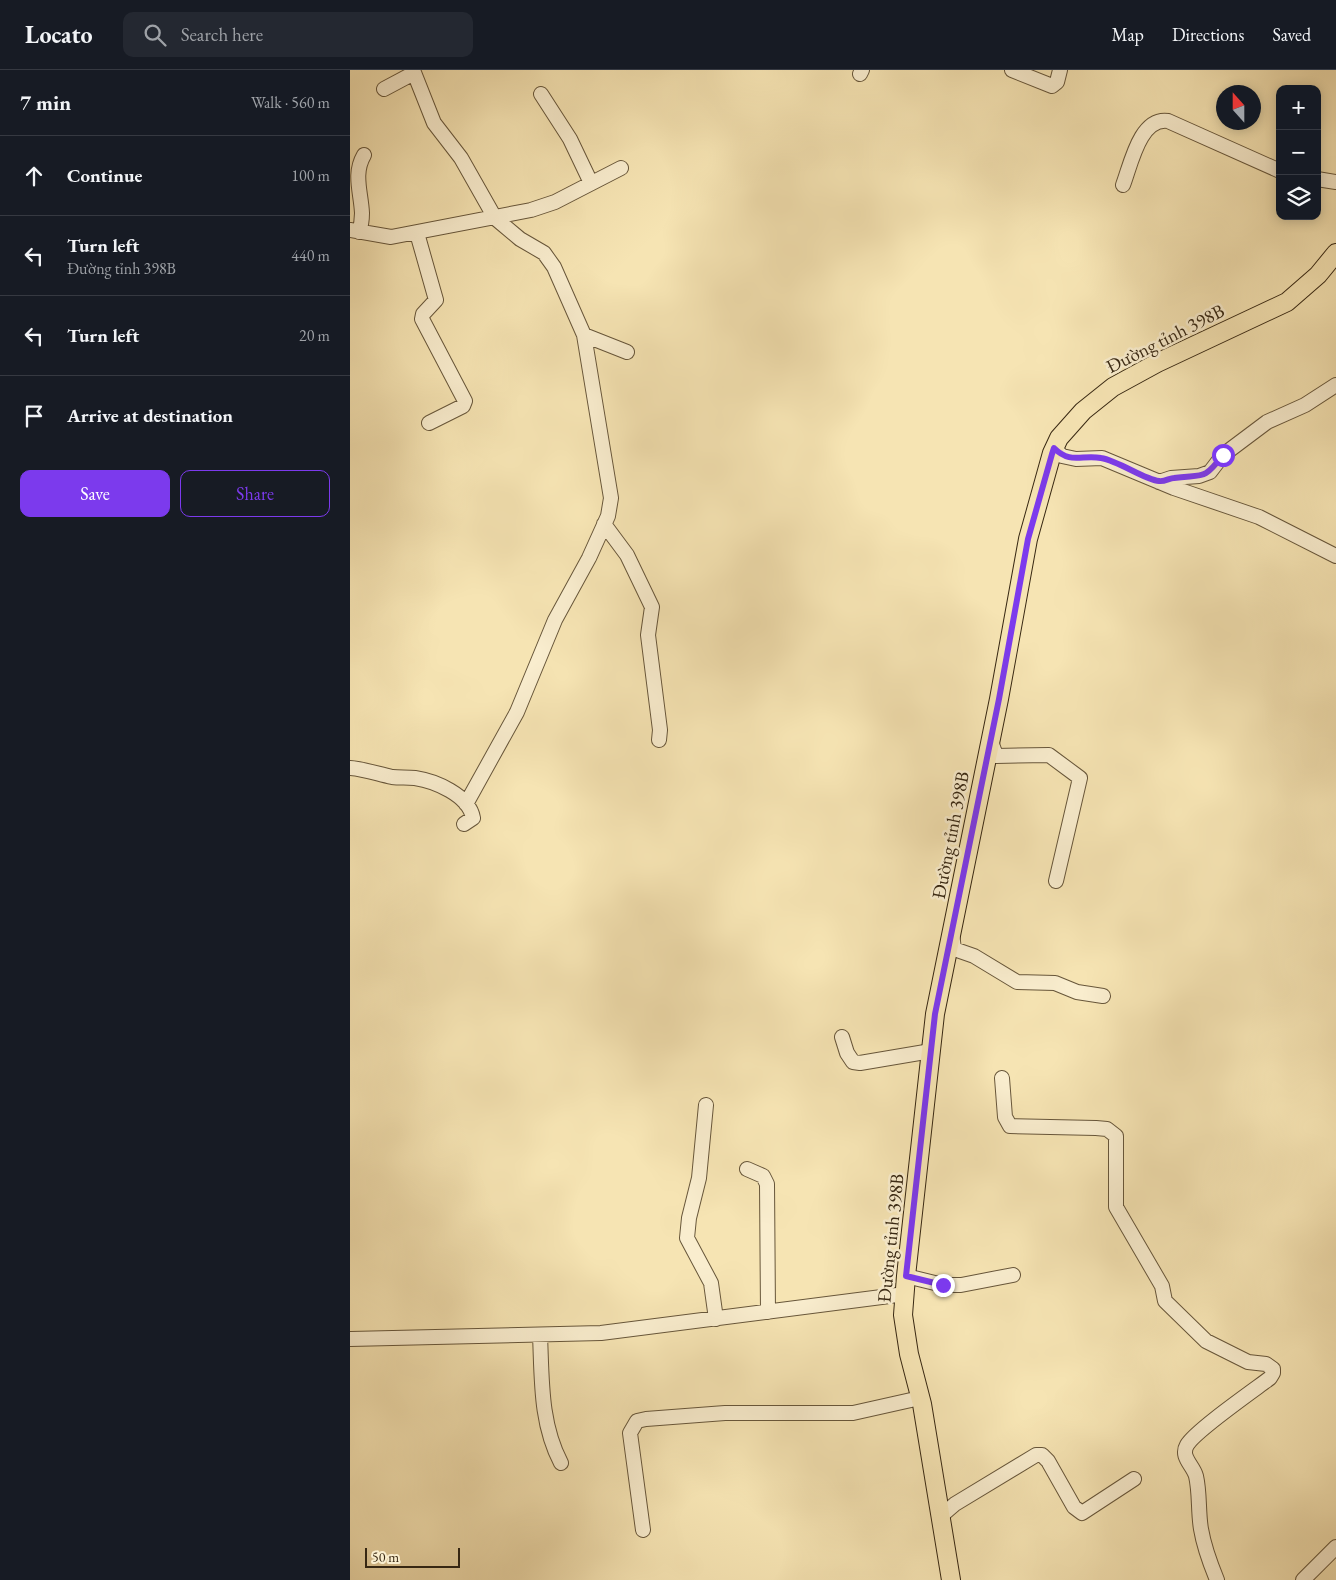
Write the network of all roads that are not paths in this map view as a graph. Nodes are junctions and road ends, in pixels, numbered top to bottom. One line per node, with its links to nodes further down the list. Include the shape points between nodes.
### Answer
1 (1012, 70): 2 (street, via 1052,86 1057,82)
2 (1060, 70)
3 (414, 72): 4 (street); 13 (street, via 437,128 461,158)
4 (384, 89)
5 (541, 94): 11 (street, via 570,139)
6 (364, 155): 14 (street, via 358,169 362,215)
7 (621, 168): 11 (street)
8 (1276, 169): 12 (street, via 1160,120 1149,127 1139,141)
9 (1321, 180): 10 (street)
10 (1336, 182)
11 (591, 183): 13 (street, via 531,210)
12 (1123, 184)
13 (495, 218): 15 (street); 17 (street, via 550,259)
14 (355, 231): 15 (street, via 390,237)
15 (416, 233): 20 (street, via 436,300 422,319 465,401 463,406)
16 (1336, 253): 21 (main road, Đường tỉnh 398B, via 1318,276 1287,302 1113,387 1083,411)
17 (584, 335): 18 (street); 23 (street, via 611,498)
18 (627, 352)
19 (1336, 385): 22 (street, via 1305,405 1267,422 1223,455 1210,472)
20 (429, 423)
21 (1054, 448): 22 (street, via 1062,456 1102,458); 26 (main road, Đường tỉnh 398B, via 1028,539)
22 (1160, 482): 24 (street, via 1259,517)
23 (604, 524): 25 (street, via 635,569 652,607 648,635); 28 (street, via 555,620 517,712)
24 (1336, 556)
25 (659, 740)
26 (991, 741): 30 (street, via 996,756 1049,755 1080,778); 31 (main road, Đường tỉnh 398B)
27 (350, 768): 28 (street, via 432,781)
28 (466, 804): 29 (street, via 473,818)
29 (464, 824)
30 (1056, 881)
31 (952, 933): 32 (street, via 954,949 974,956 1017,982 1056,983 1077,992); 34 (main road, Đường tỉnh 398B, via 935,1014)
32 (1103, 996)
33 (842, 1038): 34 (street, via 846,1053 853,1062)
34 (931, 1051): 39 (main road, Đường tỉnh 398B)
35 (1002, 1078): 52 (street, via 1005,1117 1010,1126 1107,1129 1116,1136 1116,1207 1162,1286 1165,1302 1206,1341 1248,1362 1266,1364 1273,1369 1270,1378 1198,1433 1185,1451 1185,1457 1196,1474 1201,1528)
36 (706, 1105): 42 (street, via 687,1238 711,1283)
37 (747, 1169): 41 (street, via 763,1176 767,1184)
38 (1013, 1275): 39 (street, via 961,1285 943,1285)
39 (906, 1276): 40 (main road, Đường tỉnh 398B)
40 (905, 1294): 41 (street); 45 (main road, Đường tỉnh 398B, via 903,1315)
41 (768, 1312): 42 (street)
42 (716, 1319): 43 (street, via 600,1334)
43 (540, 1335): 44 (street); 46 (street, via 546,1421)
44 (350, 1339)
45 (920, 1398): 48 (main road, Đường tỉnh 398B); 49 (street, via 853,1413 725,1413 637,1421 630,1433)
46 (561, 1463)
47 (1134, 1479): 48 (street, via 1082,1513 1074,1507 1048,1461 1042,1455 1036,1455 955,1504)
48 (941, 1516): 51 (main road, Đường tỉnh 398B)
49 (643, 1530)
50 (1336, 1547): 53 (street)
51 (951, 1580)
52 (1217, 1580)
53 (1303, 1580)

